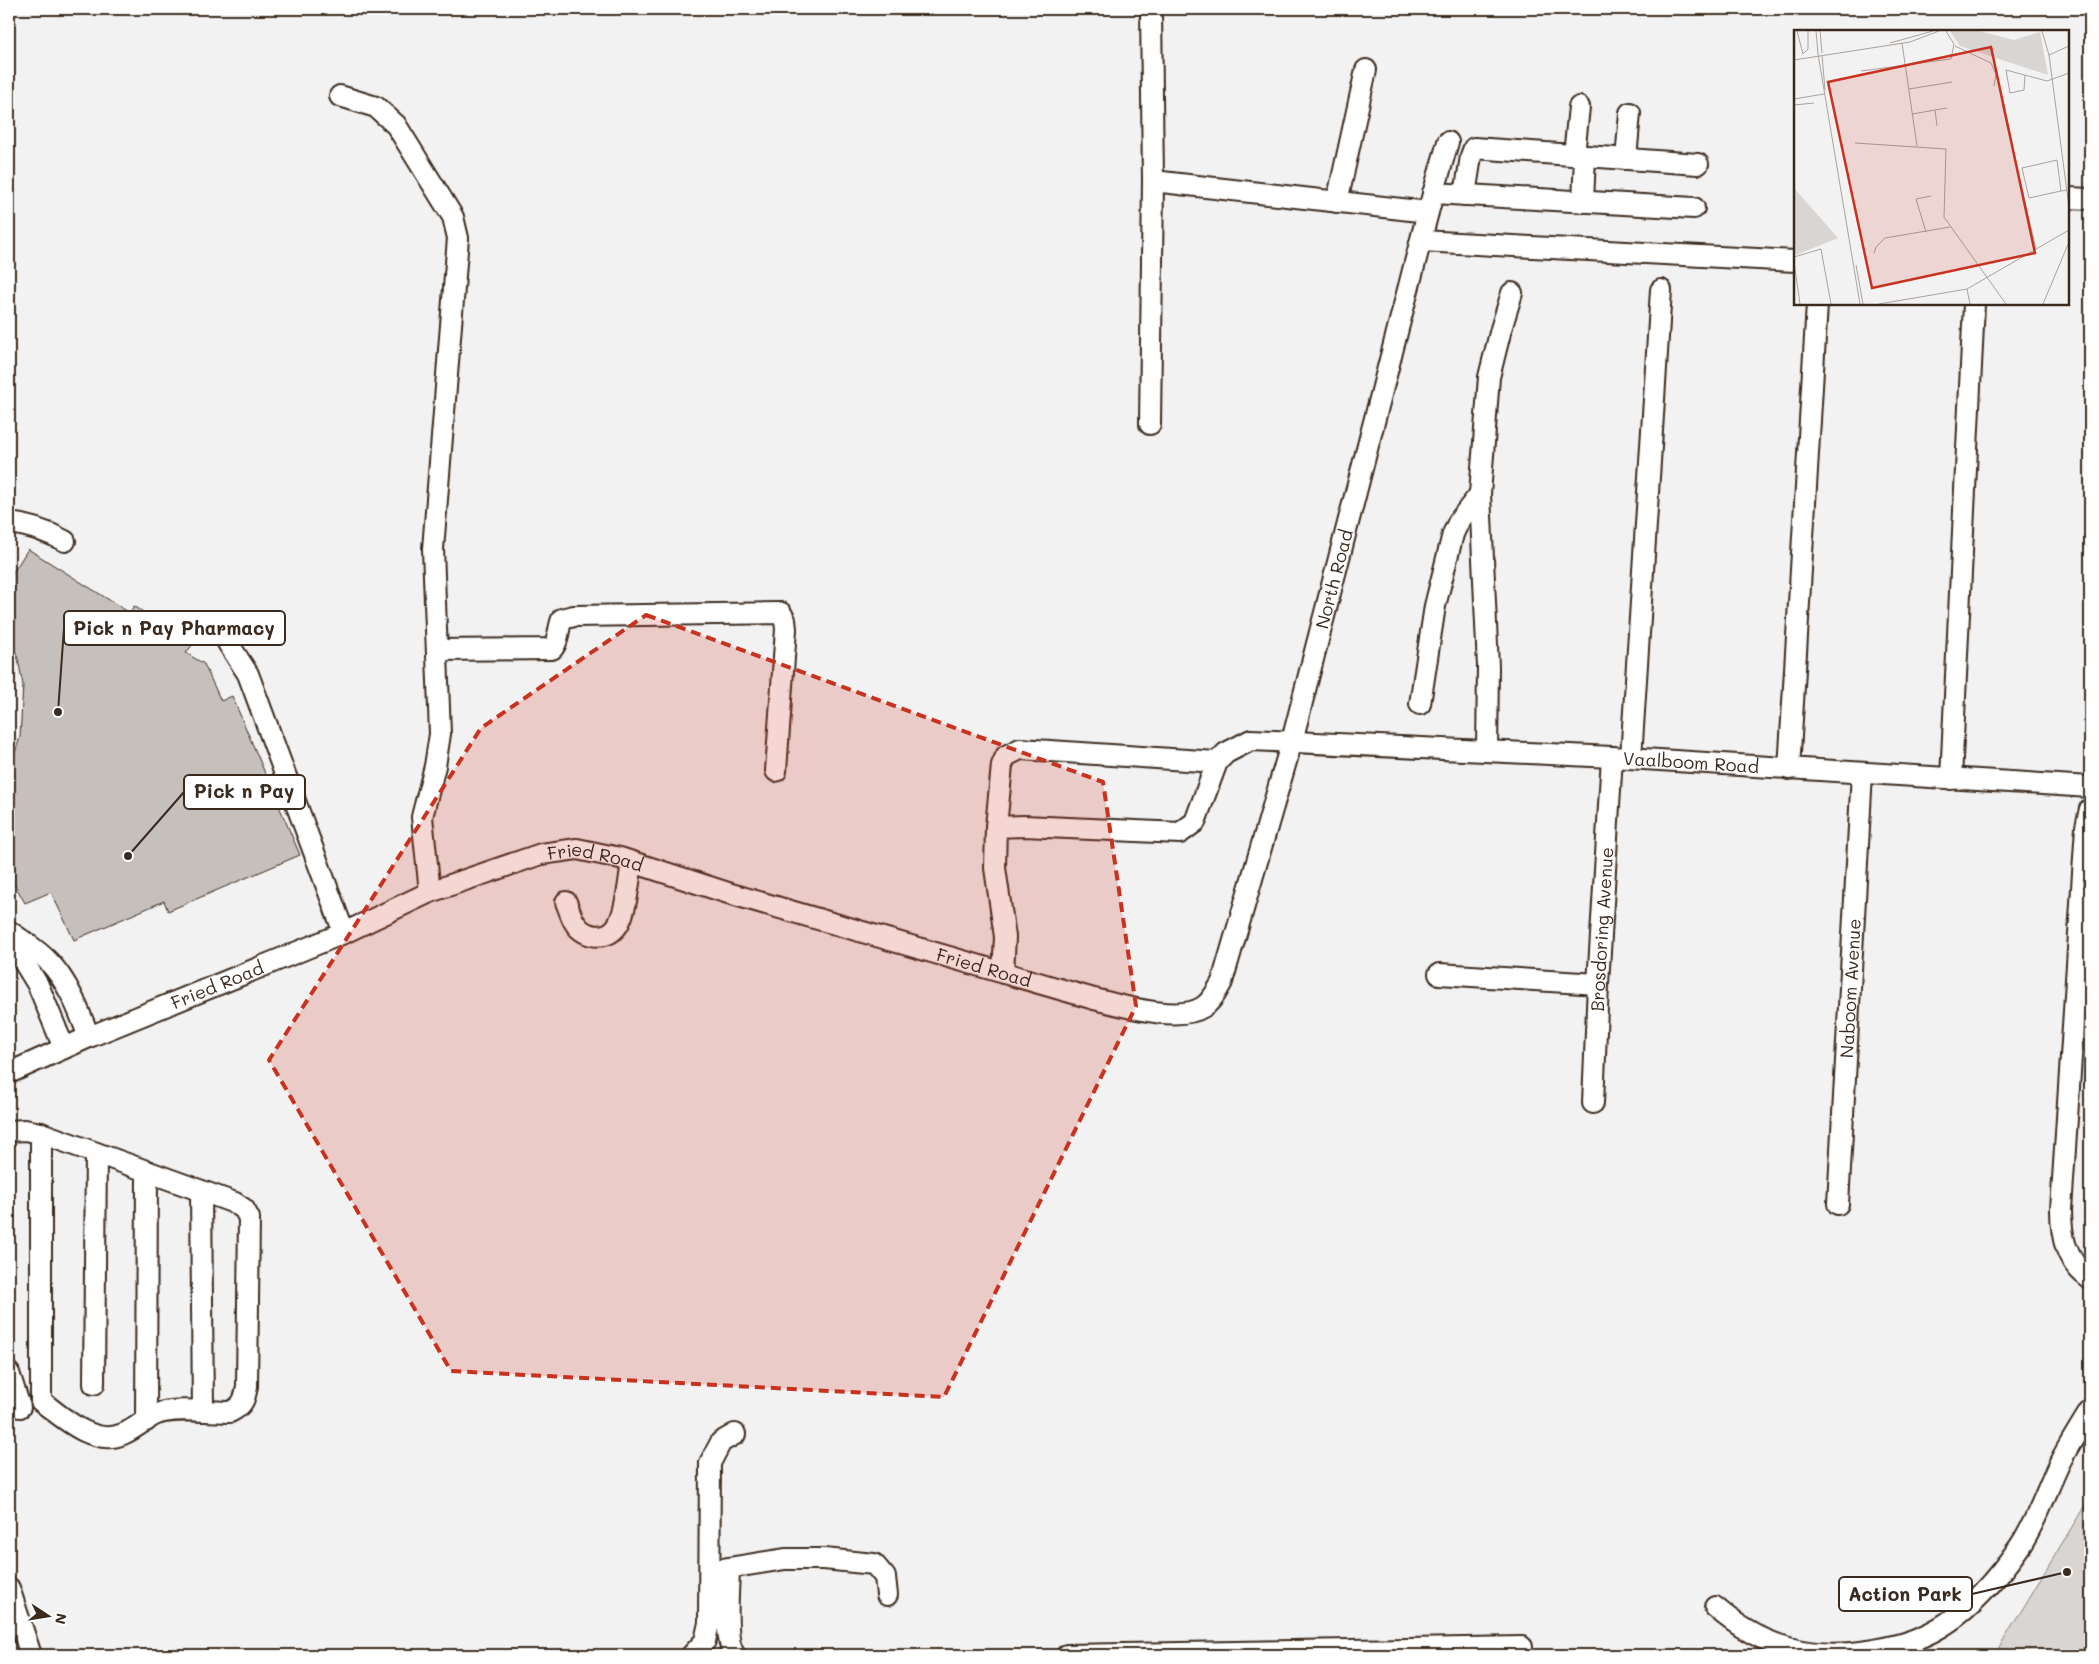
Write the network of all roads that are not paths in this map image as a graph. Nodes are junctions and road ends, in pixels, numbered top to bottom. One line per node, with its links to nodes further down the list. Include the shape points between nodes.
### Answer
1 (1151, 9): 10 (street)
2 (1366, 70): 15 (street)
3 (340, 96): 30 (street, via 376,107 396,125 453,217 458,238 434,549)
4 (1579, 107): 7 (street)
5 (1630, 113): 8 (street)
6 (1448, 142): 11 (street, North Road)
7 (1579, 156): 8 (street); 12 (street, via 1474,148); 16 (street)
8 (1626, 159): 9 (street)
9 (1698, 164)
10 (1153, 181): 15 (street); 25 (street)
11 (1433, 193): 12 (street); 18 (street, North Road)
12 (1466, 194): 16 (street)
13 (2069, 198): 14 (street)
14 (2090, 199)
15 (1337, 202): 18 (street)
16 (1583, 202): 17 (street)
17 (1694, 208)
18 (1424, 227): 19 (street); 20 (street); 32 (street, North Road)
19 (1794, 249)
20 (1794, 261)
21 (1661, 290): 34 (street, Brosdoring Avenue)
22 (1512, 293): 26 (street, via 1489,377)
23 (1817, 305): 36 (street)
24 (1974, 305): 39 (street)
25 (1150, 424)
26 (1480, 494): 31 (street, via 1459,521 1454,534 1435,606); 33 (street, via 1488,667)
27 (9, 523): 28 (street, via 52,534)
28 (65, 542)
29 (228, 643): 47 (street, via 248,674)
30 (437, 650): 37 (street, via 552,649 556,645 562,619 574,616 781,613 786,629); 44 (street, via 440,734 422,817)
31 (1420, 704)
32 (1292, 741): 33 (street, Vaalboom Road); 35 (street, Vaalboom Road, via 1251,740 1226,753); 52 (street, North Road, via 1222,982)
33 (1487, 751): 34 (street, Vaalboom Road)
34 (1622, 758): 36 (street, Vaalboom Road); 51 (street, Brosdoring Avenue)
35 (1217, 762): 42 (street, via 1195,822 1180,833); 42 (street, via 1020,749 1006,756 1002,765)
36 (1789, 769): 38 (street, Vaalboom Road)
37 (776, 771)
38 (1862, 773): 39 (street, Vaalboom Road); 62 (street, Naboom Avenue)
39 (1951, 779): 40 (street, Vaalboom Road)
40 (2090, 787)
41 (2090, 809): 63 (street, via 2086,827 2061,1210 2065,1246 2071,1259)
42 (996, 827): 49 (street, via 995,868 1005,937)
43 (632, 862): 44 (street, Fried Road, via 577,849 541,854); 45 (street, via 622,915 610,932 593,936 583,931 575,924); 49 (street, Fried Road)
44 (430, 892): 47 (street, Fried Road)
45 (566, 902)
46 (9, 931): 53 (street, via 35,949 57,972 72,996)
47 (344, 933): 53 (street, Fried Road)
48 (9, 938): 54 (street, via 38,985)
49 (1003, 973): 52 (street, Fried Road, via 1149,1011 1182,1013)
50 (1439, 974): 51 (street)
51 (1598, 984): 56 (street, Brosdoring Avenue)
52 (1203, 1007)
53 (89, 1038): 54 (street, Fried Road)
54 (64, 1048): 55 (street, Fried Road)
55 (9, 1073)
56 (1593, 1103)
57 (9, 1131): 58 (street)
58 (41, 1133): 59 (street); 66 (street)
59 (96, 1153): 60 (street); 65 (street)
60 (147, 1171): 61 (street); 70 (street)
61 (201, 1191): 69 (street); 69 (street, via 235,1203 249,1218 245,1399 239,1408 230,1412)
62 (1838, 1204)
63 (2090, 1279)
64 (9, 1373): 67 (street)
65 (94, 1384)
66 (41, 1401): 67 (street); 70 (street, via 74,1427 91,1434 122,1435)
67 (14, 1409)
68 (2090, 1411): 75 (street, via 2061,1460 2034,1522 2020,1545 1970,1605 1947,1623 1894,1647 1824,1655 1768,1642 1734,1624)
69 (203, 1412): 70 (street, via 171,1411)
70 (146, 1421)
71 (734, 1434): 72 (street, via 721,1442 710,1463)
72 (719, 1570): 74 (street, via 785,1559 874,1564 885,1577); 78 (street, via 705,1641); 79 (street, via 729,1639)
73 (9, 1588): 77 (street)
74 (887, 1595)
75 (1715, 1607)
76 (1522, 1647): 80 (street)
77 (32, 1655)
78 (692, 1655)
79 (735, 1655)
80 (1067, 1655)

